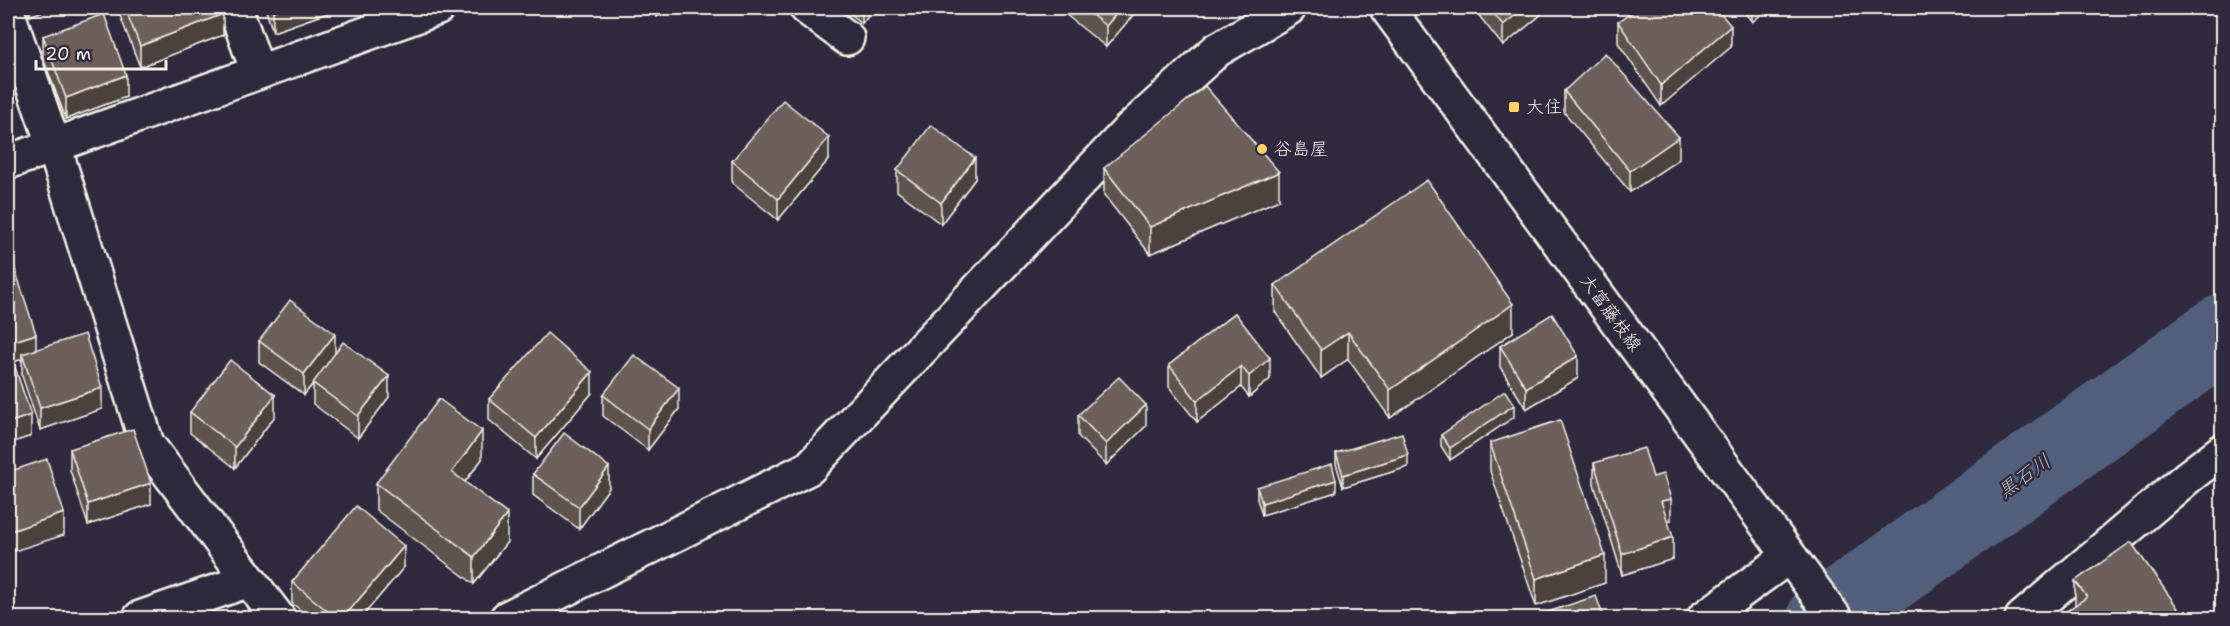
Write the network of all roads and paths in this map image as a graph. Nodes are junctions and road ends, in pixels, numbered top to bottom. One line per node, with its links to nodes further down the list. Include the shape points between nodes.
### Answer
1 (235, 8): 8 (street)
2 (438, 8): 8 (street)
3 (807, 8): 7 (street)
4 (1289, 8): 16 (street, via 1217,50 1129,130 809,468)
5 (1387, 8): 12 (street, 大富藤枝線)
6 (8, 14): 9 (street)
7 (847, 38)
8 (258, 72): 9 (street)
9 (54, 146): 10 (street); 13 (street, via 147,444)
10 (8, 162)
11 (2223, 451): 19 (street)
12 (1794, 564): 17 (street); 18 (street, 大富藤枝線)
13 (249, 580): 14 (street); 15 (street)
14 (140, 618)
15 (278, 618)
16 (507, 618)
17 (1704, 618)
18 (1835, 618)
19 (2022, 618)

